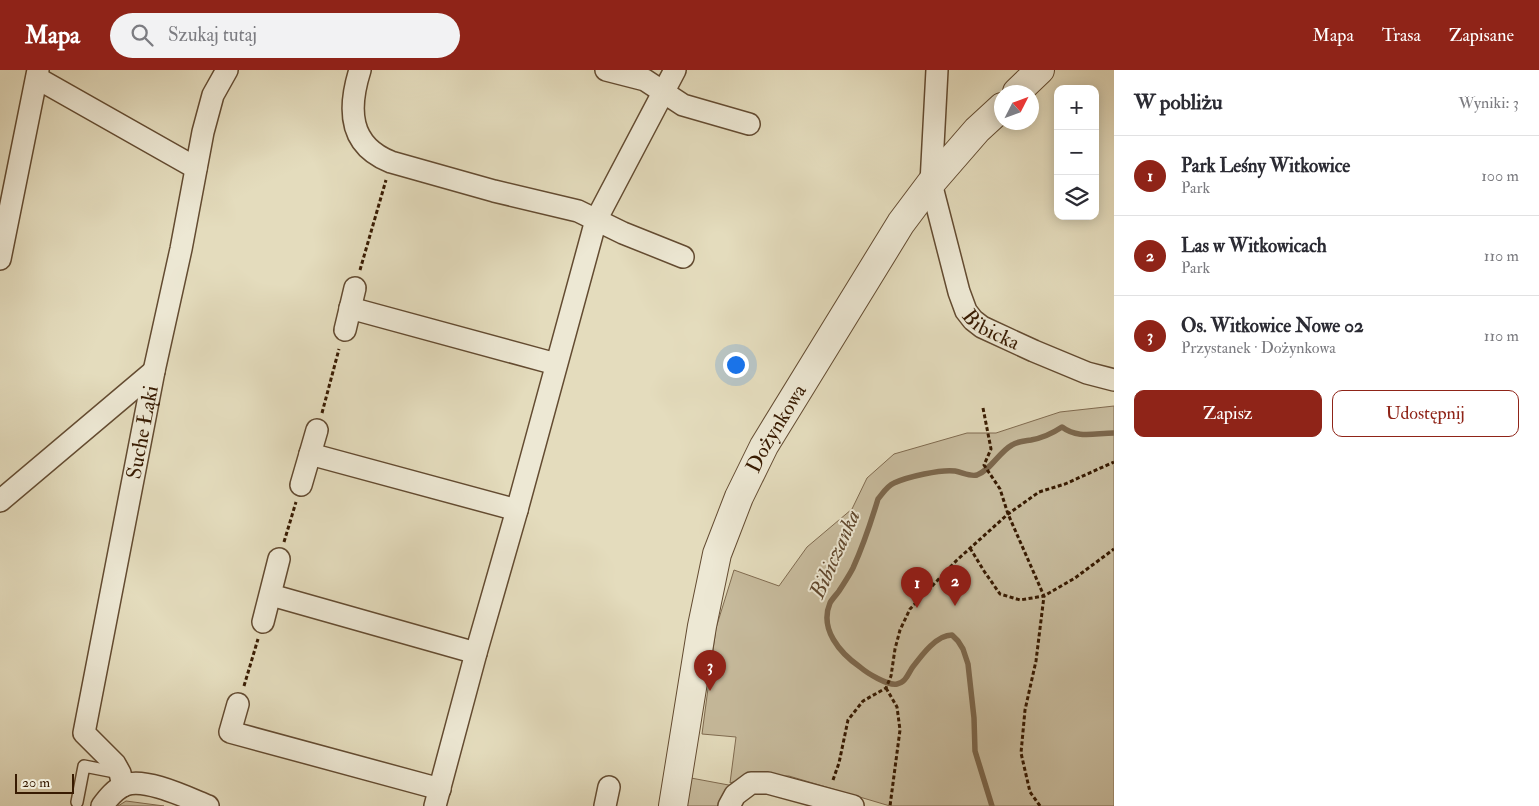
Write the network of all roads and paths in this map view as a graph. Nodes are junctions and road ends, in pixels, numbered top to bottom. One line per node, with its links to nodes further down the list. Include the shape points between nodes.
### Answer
1 (228, 70): 13 (street, Suche Łąki, via 208,112)
2 (360, 70): 12 (street, via 352,109 355,128 366,146)
3 (606, 70): 9 (street, via 645,80)
4 (675, 70): 9 (street)
5 (937, 70): 14 (street, Bibicka)
6 (1040, 70): 8 (street)
7 (37, 74): 13 (street); 17 (street)
8 (1024, 85)
9 (663, 92): 11 (street, via 683,105); 15 (street)
10 (994, 114): 14 (street, Dożynkowa)
11 (750, 124)
12 (391, 162): 15 (street, via 578,211); 18 (path)
13 (196, 168): 21 (street, Suche Łąki)
14 (931, 183): 22 (street, Bibicka, via 958,292 973,320 1034,351 1087,373); 46 (street, Dożynkowa, via 901,223 806,377 764,446 739,497 717,554)
15 (596, 220): 16 (street); 20 (street)
16 (683, 256)
17 (0, 259)
18 (353, 298): 19 (street); 20 (street)
19 (344, 330): 24 (path)
20 (556, 364): 29 (street)
21 (154, 371): 28 (street); 40 (street, Suche Łąki, via 84,733 115,764)
22 (1114, 380)
23 (983, 408): 30 (path, via 991,449 984,465 1000,490)
24 (317, 430): 25 (street)
25 (310, 454): 27 (street); 29 (street)
26 (1114, 462): 30 (path, via 1039,492)
27 (301, 485): 33 (path)
28 (0, 501)
29 (517, 510): 37 (street)
30 (1008, 514): 31 (path); 35 (path)
31 (970, 548): 35 (path, via 1000,594 1020,600); 38 (path, via 910,609 900,630)
32 (1114, 549): 35 (path)
33 (279, 559): 34 (street)
34 (271, 595): 36 (street); 37 (street)
35 (1044, 596): 50 (path, via 1036,661 1025,710 1022,752 1030,792)
36 (263, 622): 39 (path)
37 (476, 653): 41 (street)
38 (886, 688): 42 (path, via 863,700 848,720 840,763); 49 (path, via 897,707 900,730)
39 (238, 704): 41 (street, via 230,732)
40 (121, 779): 43 (lane, via 84,766); 44 (street); 45 (street, via 160,787)
41 (437, 797)
42 (825, 799): 47 (street, via 768,783 751,783 735,795); 48 (street)
43 (77, 802)
44 (102, 806)
45 (208, 806)
46 (673, 806)
47 (729, 806)
48 (853, 806)
49 (890, 806)
50 (1040, 806)

